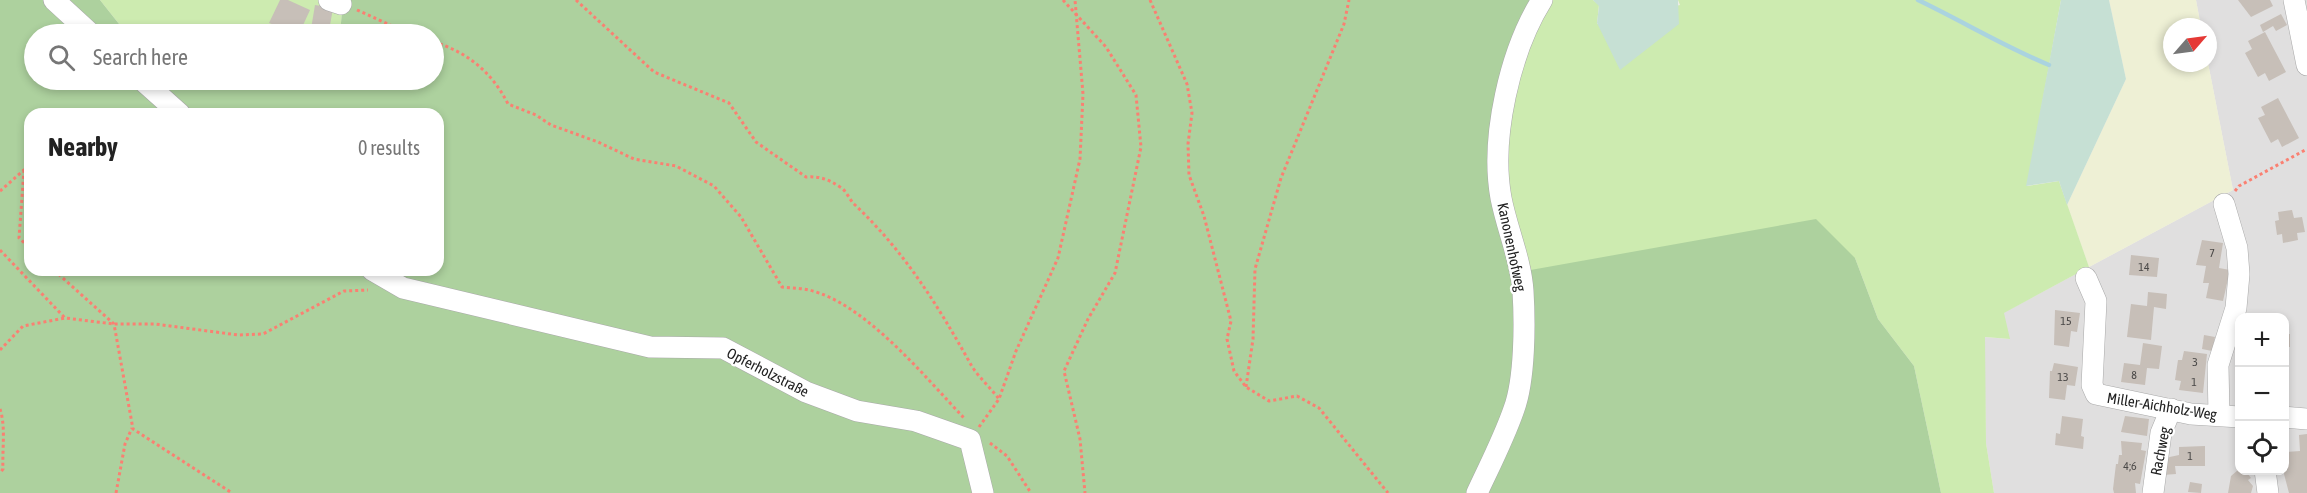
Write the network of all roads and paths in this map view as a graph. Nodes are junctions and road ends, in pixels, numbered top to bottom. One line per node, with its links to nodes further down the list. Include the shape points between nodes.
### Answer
1 (54, 0): 11 (street)
2 (576, 0): 33 (path, via 654,72 729,103 756,142 806,177 818,176 843,188 911,268 938,305 971,365)
3 (1063, 0): 10 (path)
4 (1075, 0): 10 (path)
5 (1150, 0): 32 (path, via 1187,84 1192,113 1189,175 1204,216 1231,321 1227,339 1234,371)
6 (1349, 0): 32 (path, via 1344,24 1281,178 1255,269)
7 (1542, 0): 51 (street, Kanonenhofweg, via 1513,64 1499,160 1501,196 1523,289 1523,351 1515,407)
8 (2294, 0): 14 (street)
9 (335, 2): 12 (path)
10 (1076, 13): 33 (path, via 1083,94 1080,159 1058,258); 49 (path, via 1106,46 1137,95 1141,147 1115,273 1064,371 1080,439)
11 (80, 24)
12 (387, 24)
13 (444, 45): 39 (path, via 484,68 508,104 634,159 676,166 714,186 741,217 782,287 811,291 842,304 892,342)
14 (2307, 65)
15 (153, 90): 16 (street)
16 (173, 108)
17 (2307, 149): 20 (path, via 2239,186)
18 (24, 170): 19 (path); 21 (path, via 19,238)
19 (0, 191)
20 (2224, 204): 36 (street, via 2237,248 2239,274 2236,308 2218,365)
21 (24, 243)
22 (0, 250): 23 (path)
23 (24, 275)
24 (25, 276): 29 (path)
25 (61, 276): 30 (path)
26 (382, 276): 28 (street, Opferholzstraße)
27 (2086, 278): 35 (street, Miller-Aichholz-Weg, via 2096,301 2092,385 2096,394)
28 (403, 288): 30 (path, via 344,291 263,334); 47 (street, Opferholzstraße, via 650,347 723,348 806,392 857,411 916,421 970,440)
29 (65, 318): 30 (path); 31 (path, via 23,326)
30 (114, 324): 40 (path)
31 (0, 350)
32 (1246, 387): 50 (path, via 1269,401 1297,396 1319,408)
33 (999, 399): 41 (path)
34 (0, 410): 43 (path, via 4,429)
35 (2171, 410): 36 (street, Miller-Aichholz-Weg); 52 (street, Rachweg, via 2161,433)
36 (2229, 416)
37 (2289, 417): 38 (street)
38 (2307, 418)
39 (969, 423)
40 (132, 428): 45 (path); 46 (path)
41 (976, 431)
42 (984, 437): 48 (path, via 1007,456)
43 (0, 472)
44 (2266, 475): 53 (street)
45 (116, 493)
46 (232, 493)
47 (983, 493)
48 (1031, 493)
49 (1085, 493)
50 (1388, 493)
51 (1477, 493)
52 (2153, 493)
53 (2268, 493)

